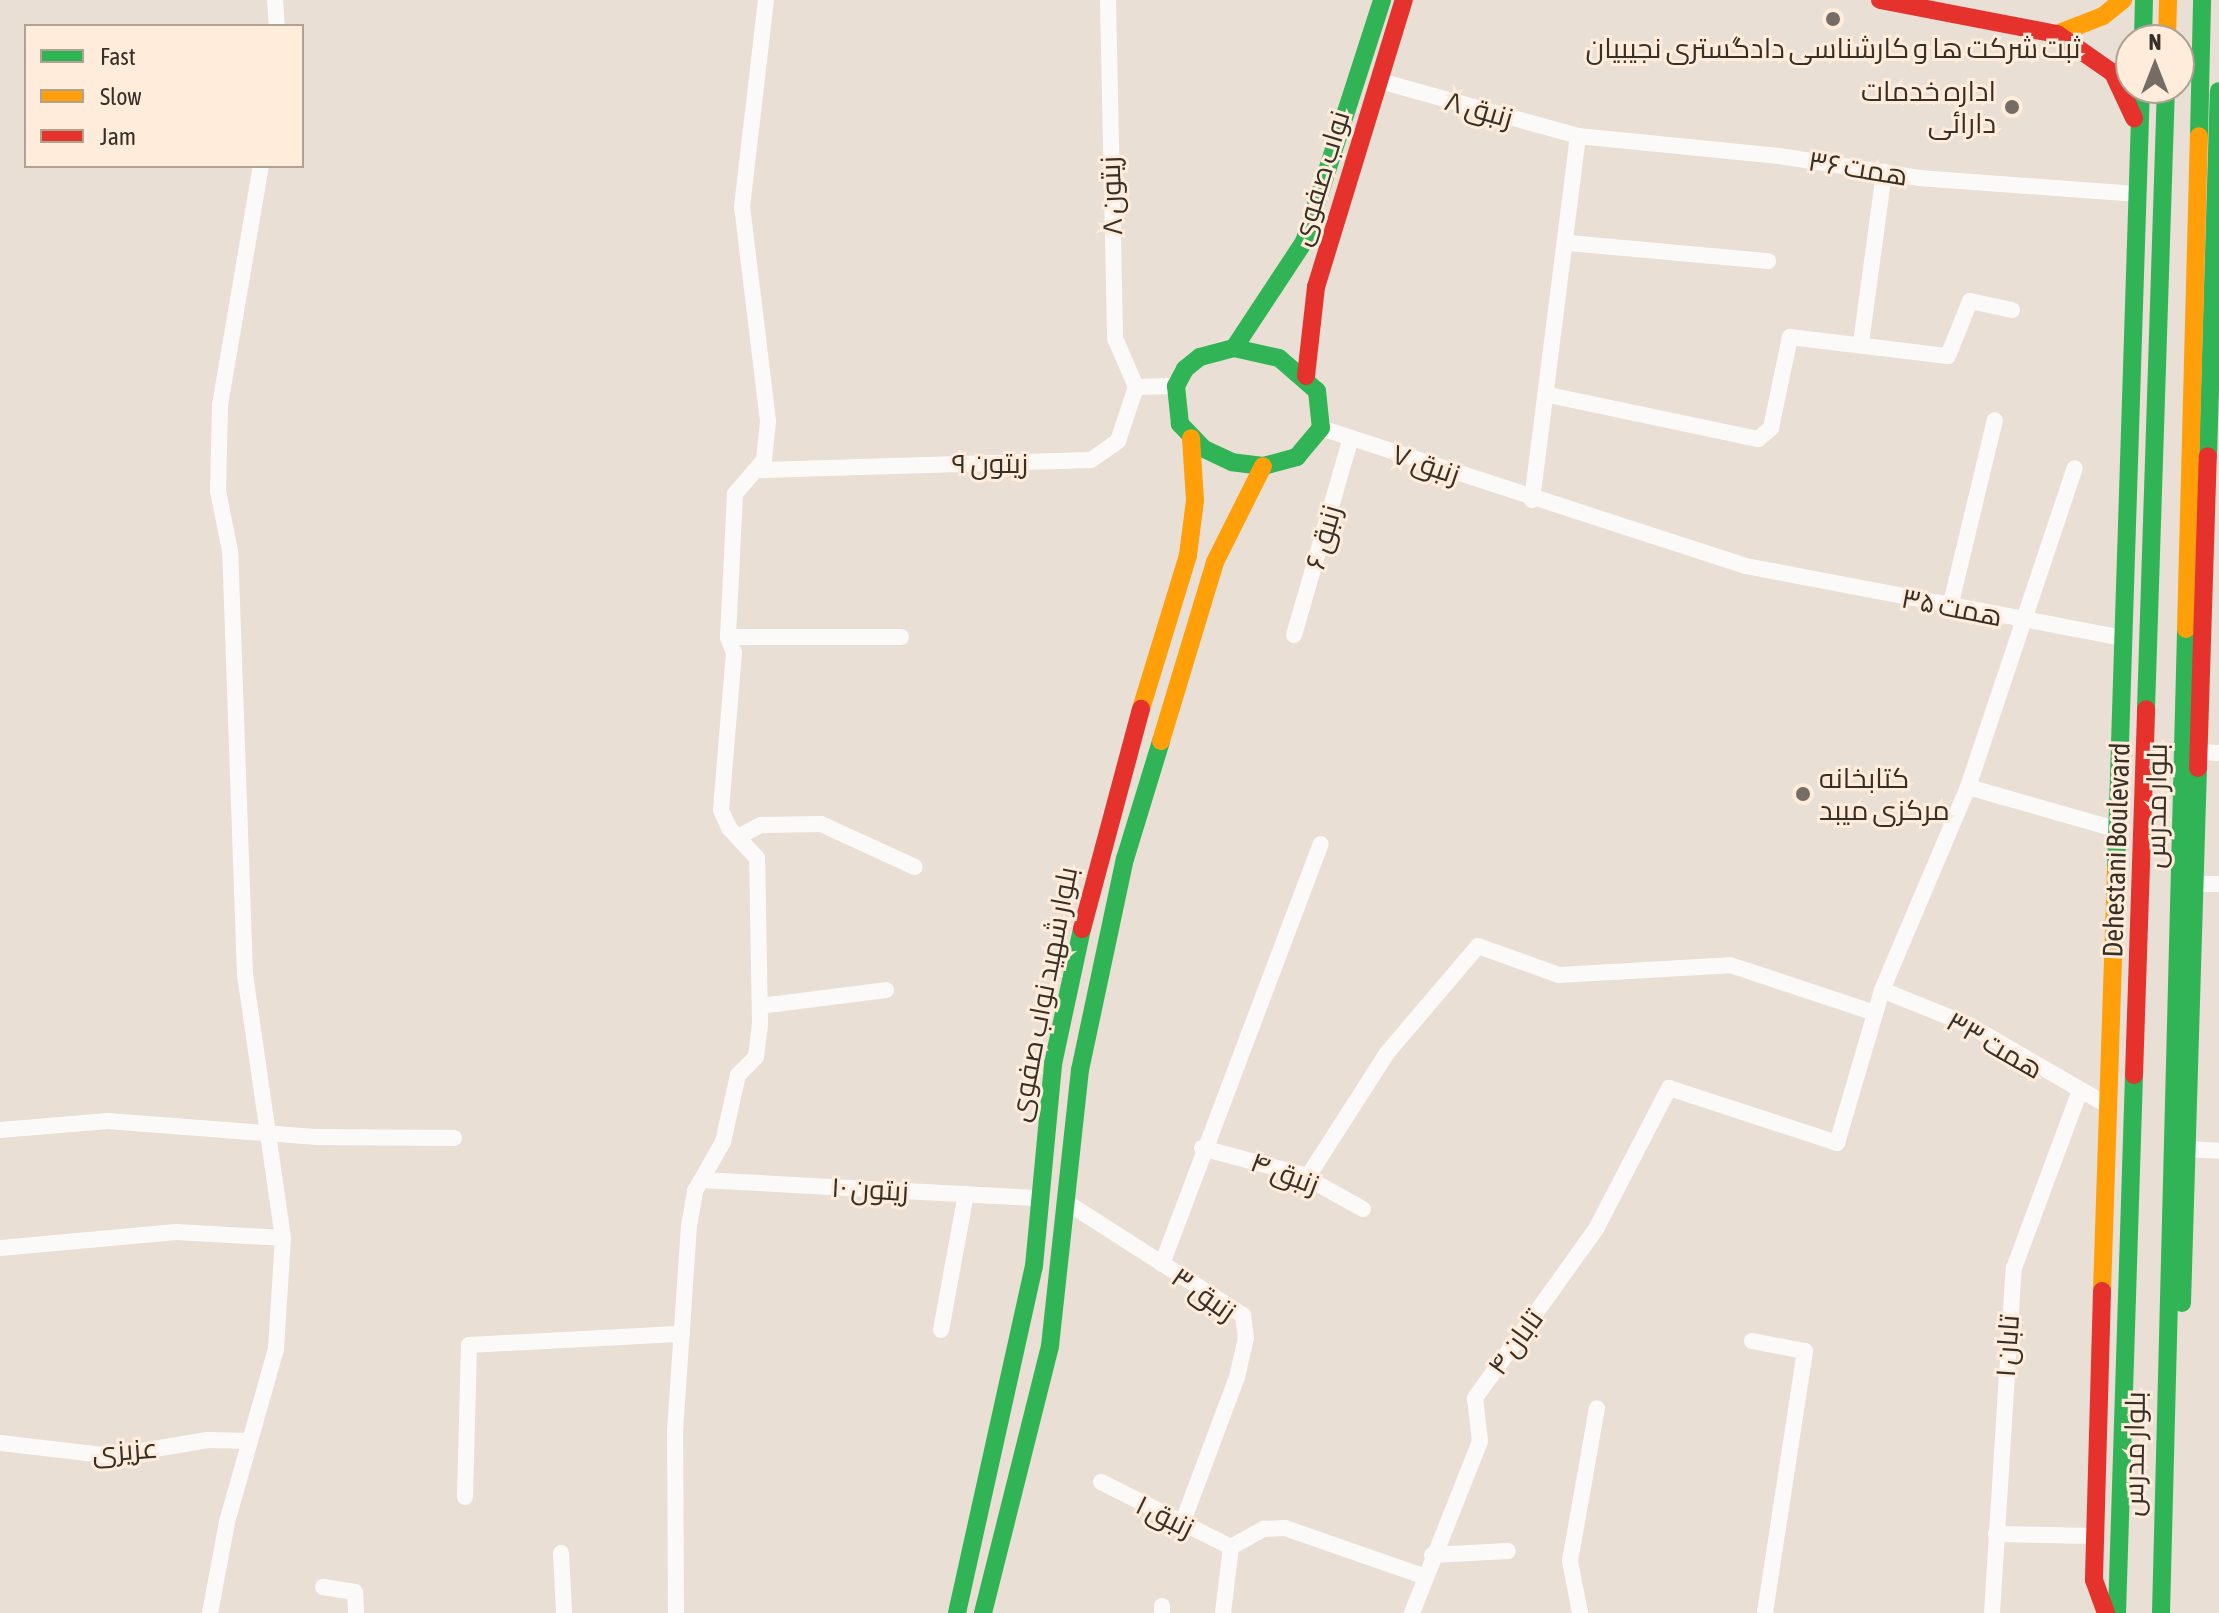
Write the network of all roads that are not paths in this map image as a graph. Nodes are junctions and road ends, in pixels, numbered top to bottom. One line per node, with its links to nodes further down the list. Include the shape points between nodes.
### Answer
1 (275, 0): 11 (street)
2 (766, 0): 44 (street, via 742,207 768,421)
3 (1108, 0): 33 (street, زیتون ۸, via 1115,338)
4 (1382, 0): 30 (main road, نواب صفوی, via 1304,242)
5 (1404, 0): 15 (main road, نواب صفوی)
6 (1880, 0): 14 (main road)
7 (2123, 0): 14 (main road, via 2103,16)
8 (2144, 0): 12 (main road)
9 (2168, 0): 13 (main road)
10 (2202, 0): 46 (main road, بلوار مدرس)
11 (277, 24)
12 (2143, 24)
13 (2167, 24)
14 (2057, 34): 20 (main road, via 2113,73)
15 (1380, 81): 21 (street, زنبق ۸); 31 (main road, نواب صفوی, via 1316,287)
16 (2219, 91): 19 (main road)
17 (2140, 104): 20 (main road)
18 (2166, 104): 36 (main road, Dehestani Boulevard)
19 (2219, 125): 25 (main road)
20 (2139, 134): 24 (main road)
21 (1578, 136): 23 (street, همت ۳۶); 26 (street)
22 (261, 168): 71 (street, via 220,405 218,491 230,551 245,975)
23 (1884, 172): 24 (street, همت ۳۶); 29 (street)
24 (2138, 194): 35 (main road)
25 (2218, 199): 41 (main road)
26 (1569, 243): 27 (street); 34 (street)
27 (1768, 261)
28 (2012, 310): 29 (street, via 1970,301 1948,356)
29 (1861, 343): 34 (street, via 1790,337 1771,428 1758,439)
30 (1234, 348): 31 (main road, via 1265,352); 32 (main road, via 1200,357)
31 (1306, 376): 38 (main road, via 1322,409)
32 (1176, 386): 33 (street); 39 (main road, via 1174,406)
33 (1136, 387): 44 (street, زیتون ۹, via 1118,441 1091,460)
34 (1549, 395): 45 (street)
35 (2131, 408): 36 (main road); 53 (main road)
36 (2158, 409): 69 (main road, Dehestani Boulevard)
37 (1995, 420): 48 (street)
38 (1321, 428): 40 (street, زنبق ۷); 42 (main road, via 1297,457)
39 (1191, 438): 42 (main road, via 1232,462); 79 (main road, بلوار شهید نواب صفوی, via 1195,500 1188,555 1098,852 1053,1064)
40 (1351, 438): 45 (street, زنبق ۷); 50 (street, زنبق ۶)
41 (2214, 457): 46 (main road)
42 (1263, 466): 80 (main road, بلوار شهید نواب صفوی, via 1215,562 1125,859 1080,1070)
43 (2075, 468): 49 (street)
44 (758, 470): 51 (street, via 735,494)
45 (1532, 500): 47 (street, زنبق ۷)
46 (2198, 532): 54 (main road); 104 (main road, بلوار مدرس)
47 (1783, 574): 48 (street, همت ۳۵)
48 (1950, 607): 49 (street, همت ۳۵)
49 (2019, 619): 53 (street, همت ۳۵); 56 (street)
50 (1294, 635)
51 (728, 637): 52 (street); 58 (street, via 734,653 721,810)
52 (901, 637)
53 (2122, 638): 57 (main road)
54 (2199, 752): 55 (street); 61 (main road)
55 (2219, 753)
56 (1968, 787): 57 (street); 64 (street)
57 (2119, 830): 68 (main road)
58 (738, 837): 60 (street, via 761,825 821,824); 65 (street, via 757,858)
59 (1321, 844): 73 (street)
60 (915, 867)
61 (2195, 884): 62 (street); 74 (main road)
62 (2219, 884)
63 (886, 990): 65 (street)
64 (1882, 990): 66 (street); 67 (street, همت ۳۳, via 1969,1025)
65 (760, 1006): 77 (street, via 756,1057 738,1075 723,1142)
66 (1875, 1013): 76 (street, via 1730,965 1559,975 1478,946 1387,1053); 101 (street, تابان ۴, via 1837,1143 1669,1088 1596,1229 1475,1398 1480,1441)
67 (2080, 1091): 68 (street, همت ۳۳); 96 (street, تابان ۱, via 2014,1268)
68 (2107, 1105): 69 (main road); 97 (main road)
69 (2137, 1110): 117 (main road, Dehestani Boulevard)
70 (0, 1130): 71 (street, via 108,1121)
71 (269, 1132): 72 (street); 82 (street)
72 (454, 1138)
73 (1202, 1148): 76 (street, زنبق ۴); 84 (street)
74 (2186, 1149): 75 (street); 104 (main road, via 2174,1557)
75 (2219, 1151)
76 (1307, 1178): 81 (street, زنبق ۴)
77 (702, 1180): 78 (street, زیتون ۱۰); 88 (street, via 689,1226)
78 (966, 1194): 79 (street, زیتون ۱۰); 87 (street)
79 (1039, 1198): 85 (main road, بلوار شهید نواب صفوی)
80 (1066, 1202): 84 (street, زنبق ۳); 86 (main road, بلوار شهید نواب صفوی)
81 (1363, 1209)
82 (283, 1238): 83 (street, via 176,1232); 91 (street, via 276,1349)
83 (0, 1248)
84 (1162, 1264): 95 (street, زنبق ۳, via 1243,1315 1246,1338)
85 (1034, 1266): 86 (main road); 109 (main road, بلوار شهید نواب صفوی)
86 (1059, 1270): 110 (main road, بلوار شهید نواب صفوی, via 1050,1346)
87 (941, 1330)
88 (682, 1334): 94 (street, via 469,1345); 108 (street)
89 (1752, 1341): 114 (street, via 1805,1351)
90 (1597, 1408): 113 (street, via 1570,1561)
91 (250, 1441): 92 (street, عزیزی, via 208,1440 113,1456); 105 (street)
92 (0, 1443)
93 (1101, 1482): 95 (street, زنبق ۱)
94 (465, 1497)
95 (1182, 1524): 98 (street, زنبق ۱)
96 (1996, 1534): 97 (street); 115 (street, تابان ۱)
97 (2094, 1536): 116 (main road, via 2094,1580)
98 (1231, 1547): 102 (street, via 1264,1529 1285,1528); 111 (street)
99 (1508, 1551): 101 (street)
100 (561, 1553): 107 (street)
101 (1432, 1555): 102 (street, تابان ۴)
102 (1423, 1576): 112 (street, تابان ۴)
103 (323, 1587): 106 (street, via 355,1592)
104 (2161, 1612)
105 (210, 1613)
106 (356, 1613)
107 (564, 1613)
108 (676, 1613)
109 (957, 1613)
110 (983, 1613)
111 (1223, 1613)
112 (1412, 1613)
113 (1580, 1613)
114 (1765, 1613)
115 (1992, 1613)
116 (2106, 1613)
117 (2117, 1613)

